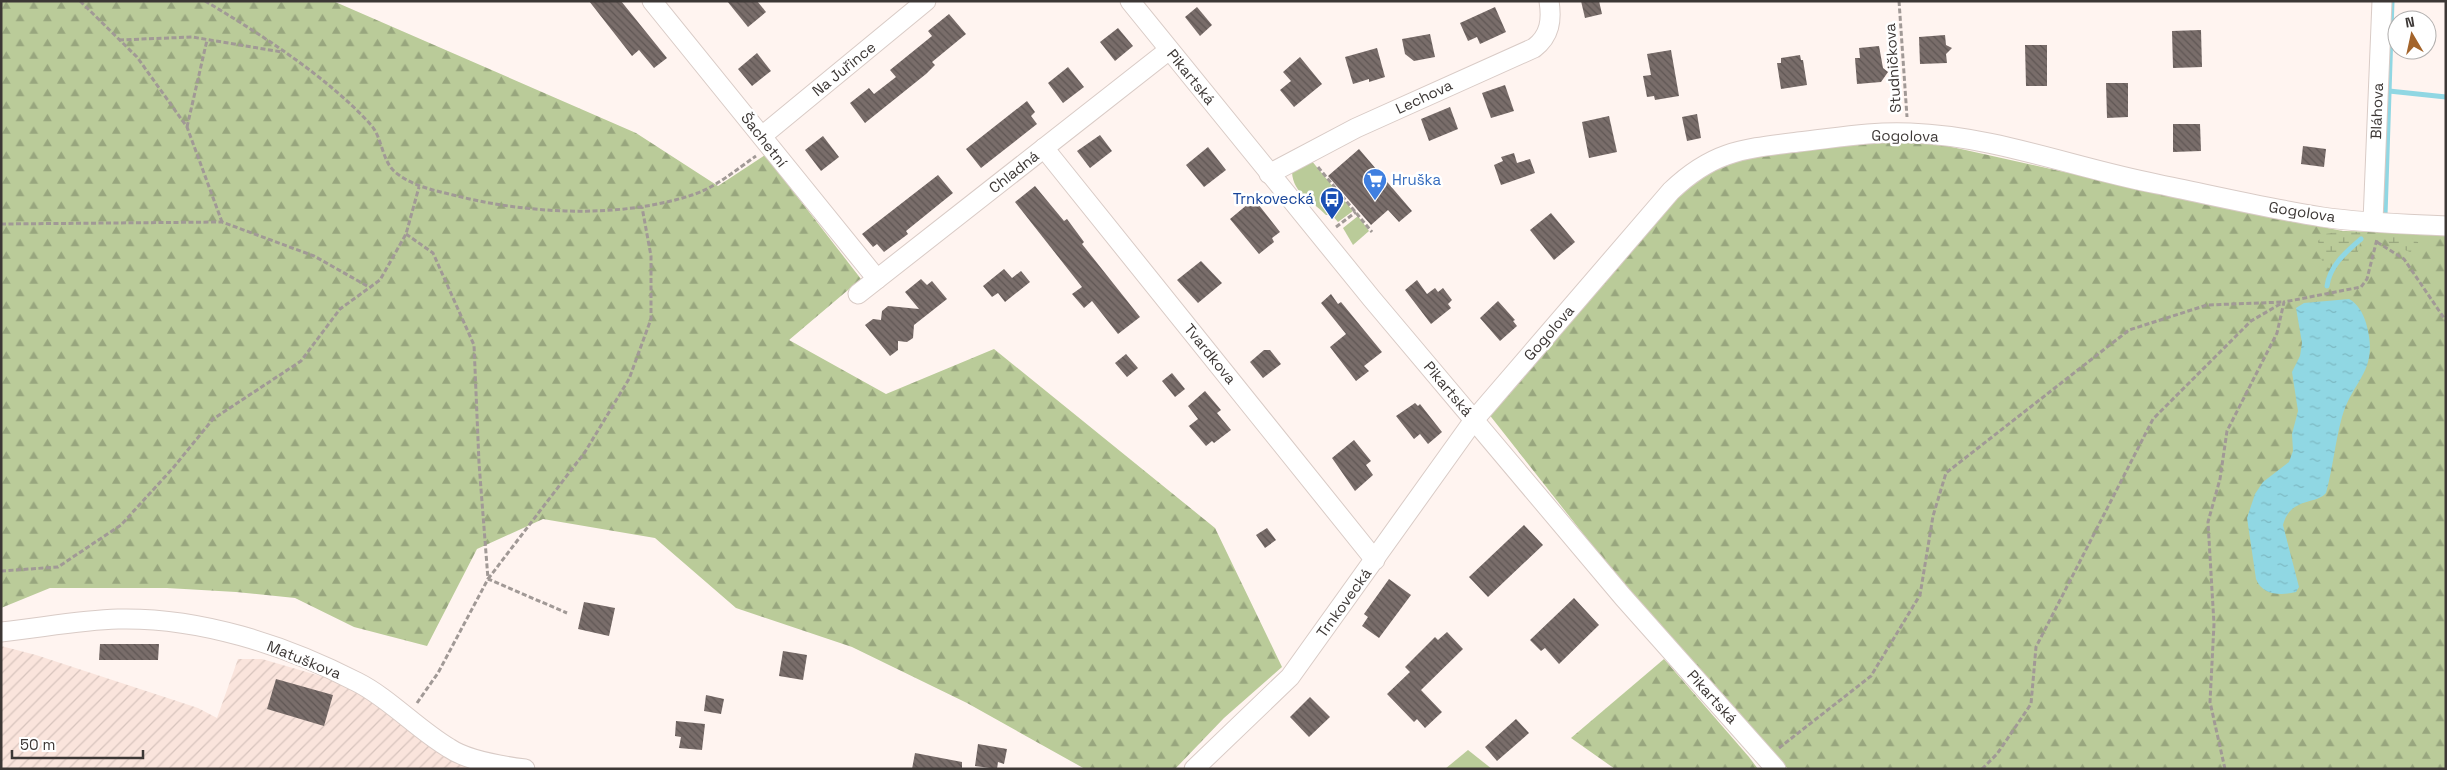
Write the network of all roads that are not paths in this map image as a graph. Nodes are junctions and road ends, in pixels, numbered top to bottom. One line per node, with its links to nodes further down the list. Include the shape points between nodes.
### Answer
1 (652, 1): 7 (street, Šachetní)
2 (926, 1): 7 (street, Na Juřince)
3 (1130, 1): 6 (street, Pikartská)
4 (1550, 1): 9 (street, Lechova, via 1549,28 1534,48 1356,128)
5 (2382, 1): 10 (street, Bláhova)
6 (1169, 50): 8 (street, Chladná); 9 (street, Pikartská)
7 (765, 142): 12 (street, Šachetní)
8 (1044, 148): 12 (street, Chladná); 15 (street, Tvardkova)
9 (1269, 174): 14 (street, Pikartská)
10 (2373, 221): 11 (street, Gogolova); 14 (street, Gogolova, via 2323,217 2255,204 2117,176 2015,148 1937,135 1908,132 1844,137 1730,153 1705,164 1662,201)
11 (2446, 226)
12 (876, 279): 13 (street, Chladná)
13 (858, 294)
14 (1474, 420): 15 (street, Trnkovecká); 17 (street, Pikartská, via 1623,598)
15 (1375, 560): 19 (street, Trnkovecká, via 1290,677)
16 (1, 632): 18 (street, Matuškova, via 118,619 187,624 278,647 358,682 450,749 500,766)
17 (1771, 763)
18 (525, 769)
19 (1194, 769)

